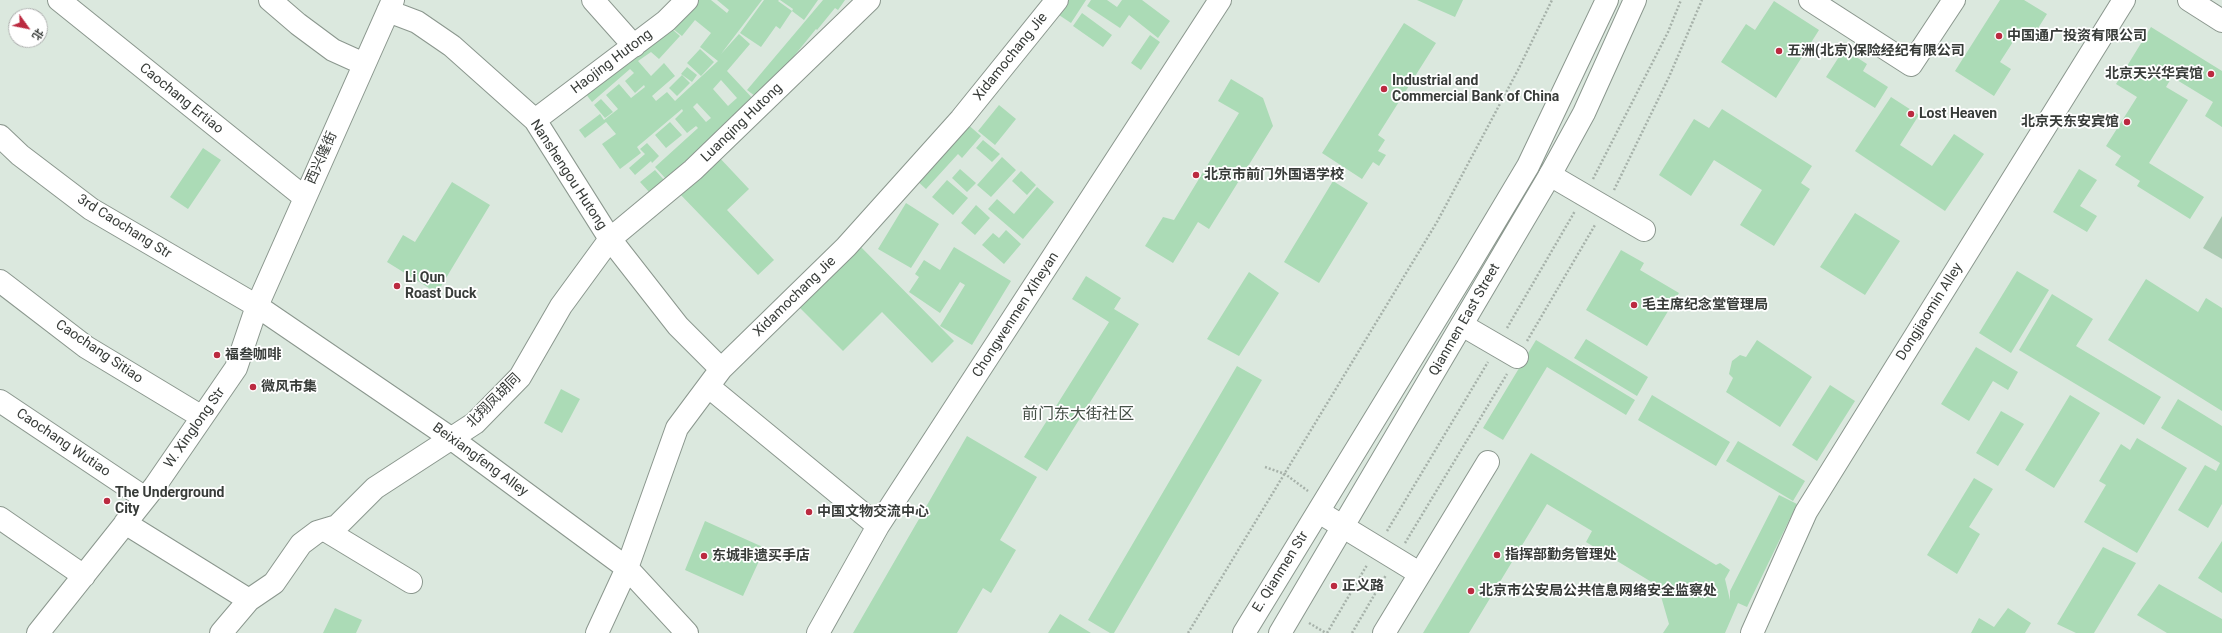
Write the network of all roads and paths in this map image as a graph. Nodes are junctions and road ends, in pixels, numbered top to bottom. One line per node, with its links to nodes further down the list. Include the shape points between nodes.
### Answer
1 (59, 0): 25 (street, Caochang Ertiao)
2 (270, 0): 20 (street, via 333,50)
3 (594, 0): 19 (street)
4 (687, 0): 19 (street, Haojing Hutong, via 666,21)
5 (869, 0): 28 (street, Luanqing Hutong, via 693,170)
6 (1057, 0): 34 (street, Xidamochang Jie, via 961,119 846,247)
7 (1220, 0): 44 (street, Chongwenmen Xiheyan)
8 (1552, 0): 60 (path, via 1518,70 1437,222)
9 (1607, 0): 41 (street, Qianmen East Street, via 1528,166)
10 (1635, 0): 23 (street, Qianmen East Street, via 1584,113)
11 (1681, 0): 24 (path, via 1668,32)
12 (1702, 0): 26 (path, via 1669,77)
13 (1810, 0): 14 (street, via 1912,65)
14 (1954, 0)
15 (2124, 0): 66 (street, Dongjiaomin Alley, via 1806,512)
16 (2189, 0): 18 (street)
17 (390, 5): 20 (street, 西兴隆街); 21 (street, Nanshengou Hutong, via 452,46)
18 (2222, 21)
19 (634, 46): 21 (street, Haojing Hutong)
20 (364, 64): 25 (street, 西兴隆街)
21 (535, 120): 28 (street, Nanshengou Hutong)
22 (0, 136): 30 (street, 3rd Caochang Str, via 20,155 91,209)
23 (1550, 175): 24 (street); 31 (street, Qianmen East Street)
24 (1585, 195): 26 (street); 32 (path)
25 (304, 197): 30 (street, 西兴隆街)
26 (1605, 207): 27 (street); 33 (path)
27 (1644, 230)
28 (610, 239): 34 (street, Nanshengou Hutong, via 678,326); 38 (street, 北翔凤胡同, via 561,306 520,376 475,423)
29 (0, 281): 37 (street, Caochang Sitiao, via 86,347)
30 (257, 306): 37 (street, W. Xinglong Str, via 236,368); 38 (street, Beixiangfeng Alley)
31 (1462, 325): 32 (street); 45 (street, Qianmen East Street)
32 (1497, 346): 33 (street); 47 (path)
33 (1517, 357): 48 (path)
34 (721, 369): 35 (street, Xidamochang Jie)
35 (709, 387): 44 (street); 49 (street, Xidamochang Jie, via 677,428)
36 (0, 401): 40 (street, Caochang Wutiao)
37 (202, 417): 40 (street, W. Xinglong Str)
38 (452, 439): 46 (street, 北翔凤胡同, via 374,488 337,526); 49 (street, Beixiangfeng Alley)
39 (1488, 462): 50 (street)
40 (145, 498): 43 (street, W. Xinglong Str)
41 (1319, 512): 45 (street); 61 (street, E. Qianmen Str)
42 (0, 518): 51 (street)
43 (125, 523): 51 (street, W. Xinglong Str); 53 (street)
44 (878, 526): 59 (street, Chongwenmen Xiheyan)
45 (1344, 527): 47 (street); 62 (street, Qianmen East Street)
46 (325, 530): 52 (street); 53 (street, 北翔凤胡同, via 317,532 301,544 274,583)
47 (1377, 548): 48 (street); 63 (path)
48 (1396, 559): 50 (street); 64 (path)
49 (627, 568): 57 (street, Xidamochang Jie); 58 (street, Beixiangfeng Alley)
50 (1419, 573): 65 (street)
51 (84, 576): 55 (street, W. Xinglong Str)
52 (411, 582)
53 (249, 600): 56 (street, 北翔凤胡同)
54 (1304, 620): 63 (path)
55 (38, 633)
56 (221, 633)
57 (597, 633)
58 (687, 633)
59 (818, 633)
60 (1188, 633)
61 (1244, 633)
62 (1280, 633)
63 (1326, 633)
64 (1352, 633)
65 (1384, 633)
66 (1752, 633)

